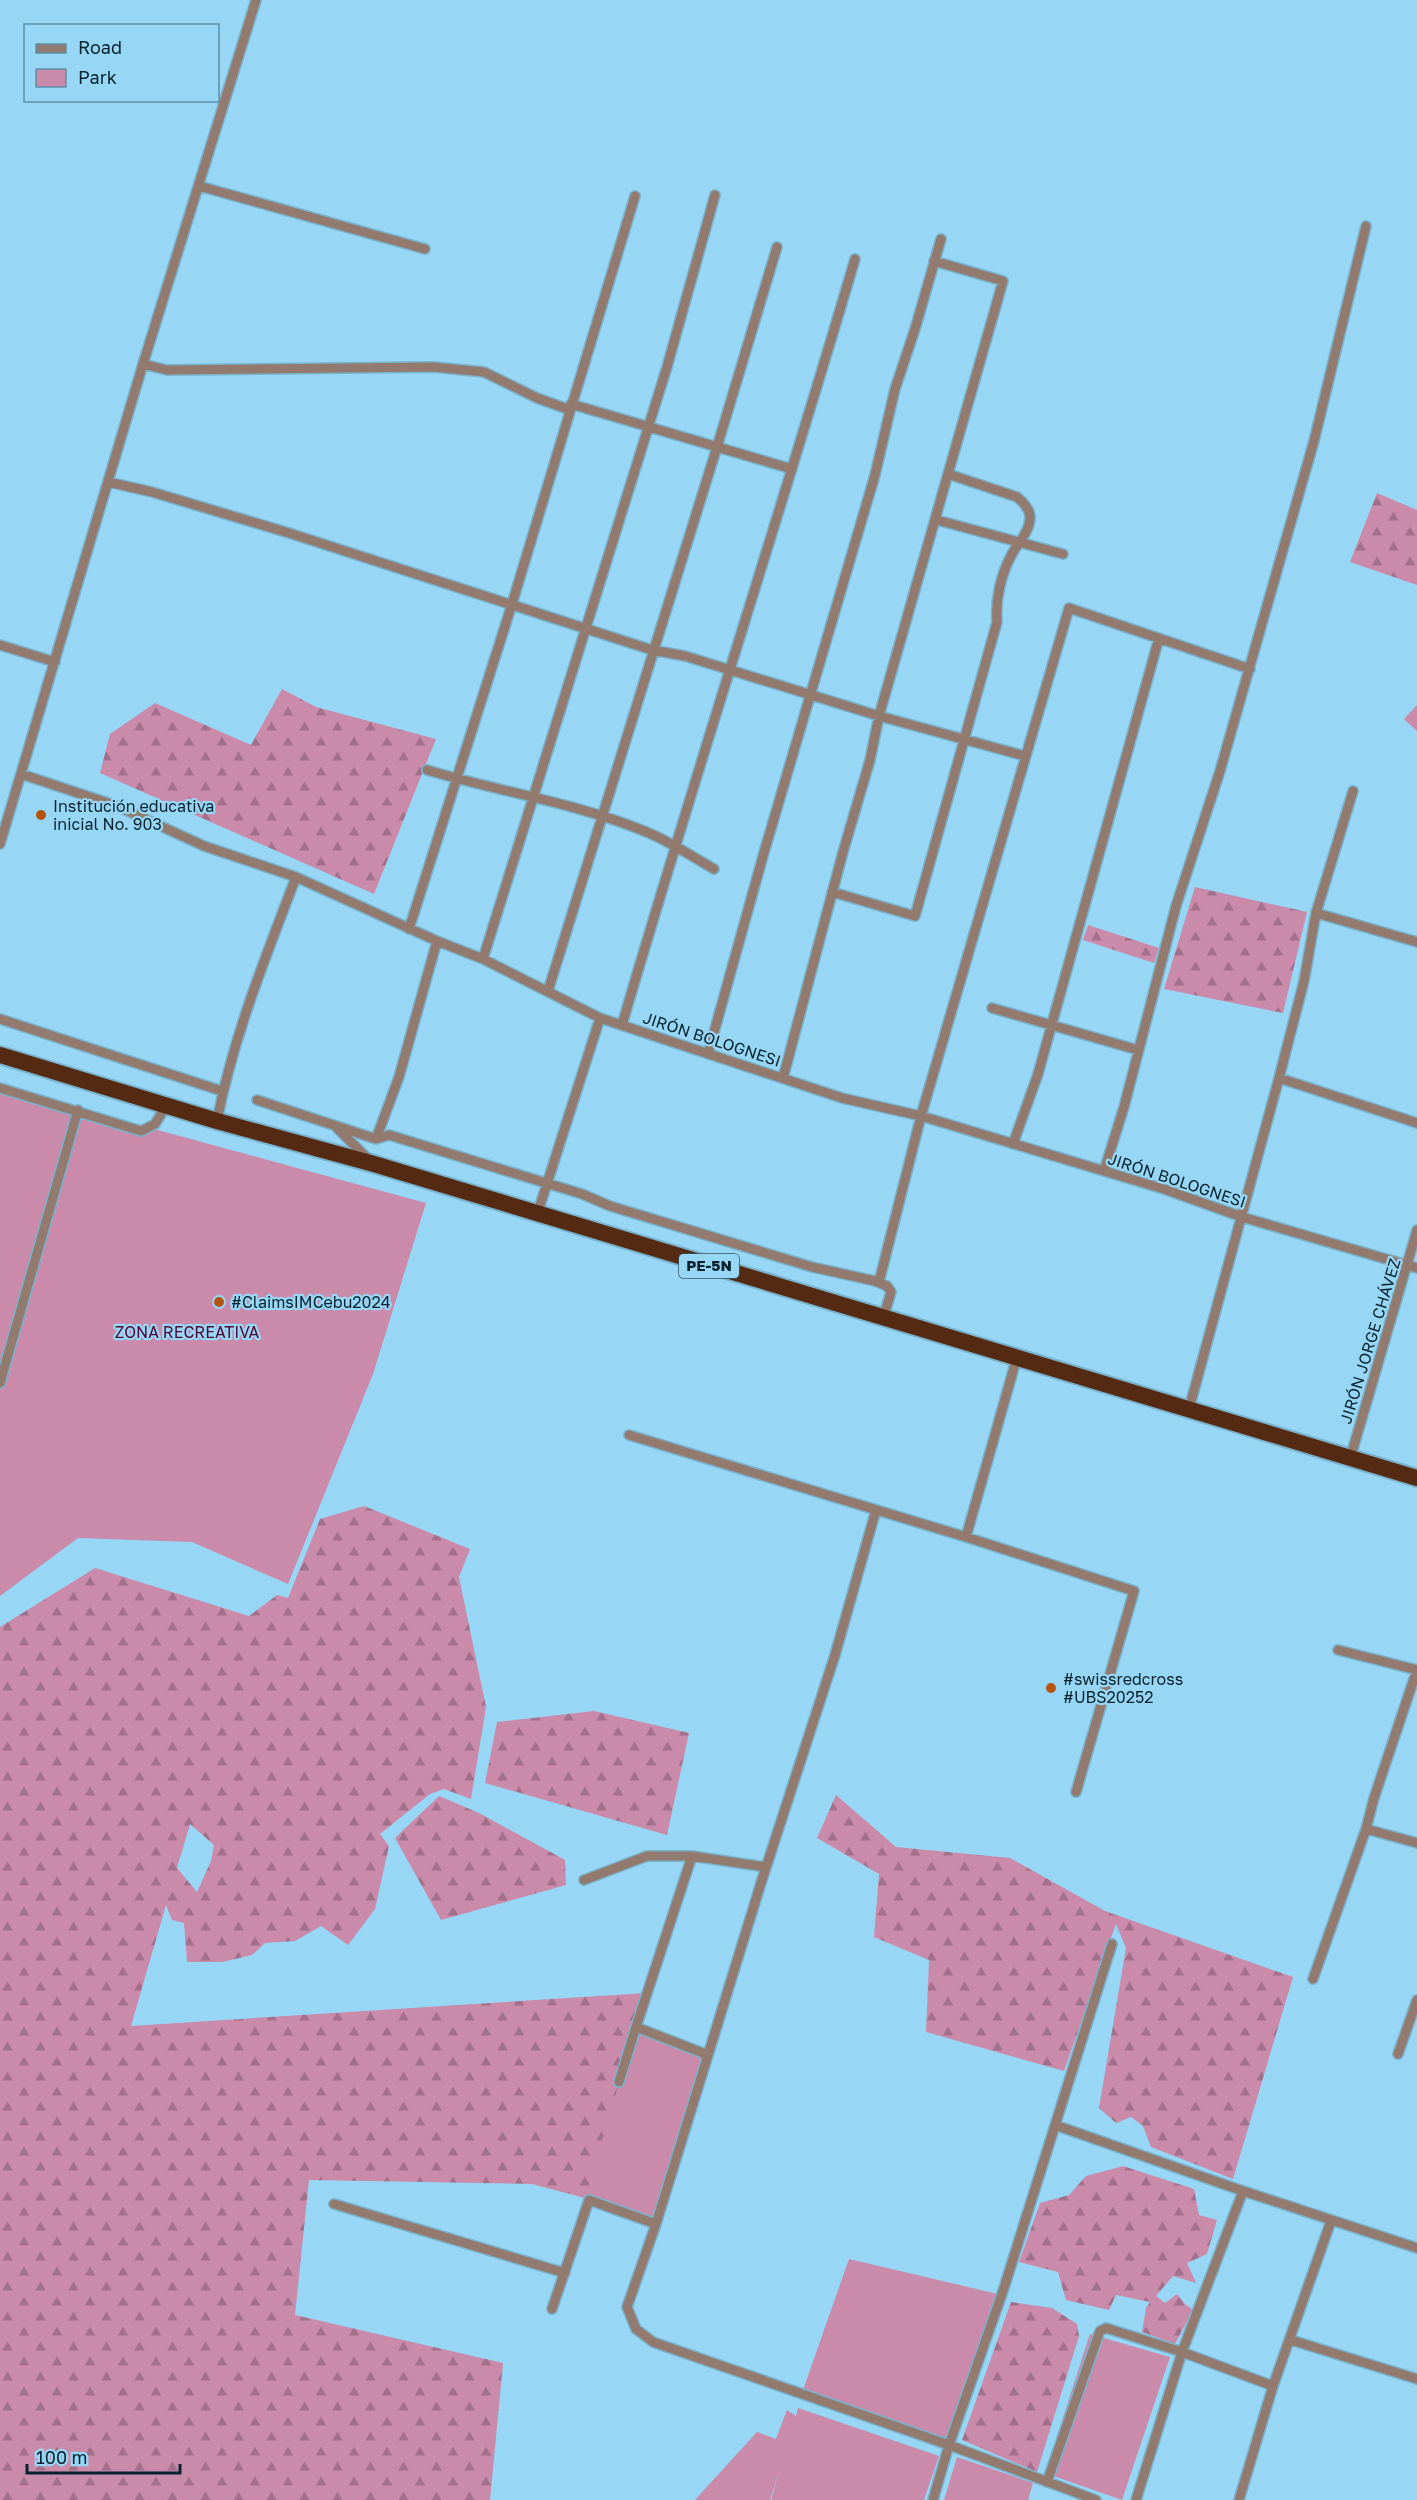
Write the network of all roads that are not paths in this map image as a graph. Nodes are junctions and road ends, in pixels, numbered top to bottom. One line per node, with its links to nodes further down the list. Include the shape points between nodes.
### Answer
1 (256, 0): 2 (street)
2 (199, 186): 8 (street); 11 (street)
3 (715, 195): 13 (street)
4 (635, 196): 12 (street)
5 (1366, 226): 28 (street, via 1314,441)
6 (941, 239): 10 (street)
7 (777, 247): 14 (street)
8 (425, 249)
9 (855, 259): 15 (street)
10 (934, 261): 16 (street, via 1003,281); 29 (street, via 894,389 875,475)
11 (143, 364): 12 (street, via 166,370 433,367 484,372 537,398); 17 (street)
12 (571, 407): 13 (street); 21 (street)
13 (648, 426): 14 (street); 22 (street)
14 (717, 447): 15 (street); 25 (street)
15 (792, 469): 27 (street)
16 (948, 474): 18 (street); 19 (street, via 1008,493 1025,504 1030,515)
17 (108, 482): 21 (street, via 220,512); 26 (street)
18 (937, 520): 19 (street); 30 (street)
19 (1020, 542): 20 (street); 31 (street, via 1007,565 995,606 997,622)
20 (1063, 554)
21 (512, 604): 22 (street); 35 (street)
22 (586, 628): 25 (street); 37 (street)
23 (1159, 638): 28 (street); 32 (street, via 1069,608); 54 (street)
24 (0, 645): 26 (street)
25 (652, 650): 27 (street); 38 (street)
26 (55, 662): 34 (street)
27 (728, 669): 29 (street); 40 (street)
28 (1250, 669): 55 (street, via 1176,906)
29 (811, 694): 30 (street); 56 (street)
30 (879, 716): 31 (street); 43 (street)
31 (963, 738): 32 (street); 43 (street, via 915,916)
32 (1025, 756): 65 (street)
33 (427, 770): 35 (street)
34 (21, 774): 39 (street); 42 (street, JIRÓN BOLOGNESI, via 117,806 204,846)
35 (458, 779): 37 (street); 45 (street)
36 (1353, 791): 44 (street)
37 (532, 798): 38 (street); 48 (street)
38 (600, 817): 40 (street); 49 (street)
39 (0, 844)
40 (674, 846): 41 (street); 53 (street)
41 (714, 869)
42 (296, 877): 45 (street, JIRÓN BOLOGNESI); 61 (street)
43 (832, 892): 58 (street)
44 (1316, 913): 47 (street); 59 (street, via 1304,981)
45 (409, 928): 46 (street, JIRÓN BOLOGNESI)
46 (437, 941): 48 (street, JIRÓN BOLOGNESI); 69 (street, via 399,1077)
47 (1417, 942)
48 (483, 959): 49 (street, JIRÓN BOLOGNESI)
49 (548, 991): 51 (street, JIRÓN BOLOGNESI)
50 (992, 1008): 54 (street)
51 (600, 1018): 53 (street, JIRÓN BOLOGNESI); 73 (street)
52 (0, 1019): 61 (street)
53 (622, 1024): 56 (street, JIRÓN BOLOGNESI)
54 (1052, 1025): 55 (street); 70 (street)
55 (1138, 1050): 72 (street)
56 (708, 1054): 58 (street, JIRÓN BOLOGNESI)
57 (0, 1055): 63 (highway, PE-5N)
58 (783, 1078): 65 (street, JIRÓN BOLOGNESI, via 843,1098)
59 (1279, 1078): 67 (street); 75 (street)
60 (0, 1088): 64 (street)
61 (222, 1091): 66 (street)
62 (256, 1100): 68 (street)
63 (166, 1106): 64 (street, via 155,1124 141,1131); 66 (highway, PE-5N)
64 (78, 1110): 81 (street)
65 (921, 1116): 70 (street, JIRÓN BOLOGNESI); 78 (street)
66 (217, 1121): 71 (highway, PE-5N)
67 (1417, 1123)
68 (336, 1127): 69 (street); 71 (street)
69 (376, 1139): 73 (street, via 389,1135)
70 (1013, 1144): 72 (street, JIRÓN BOLOGNESI)
71 (374, 1164): 74 (highway, PE-5N)
72 (1104, 1172): 75 (street, JIRÓN BOLOGNESI)
73 (546, 1185): 74 (street); 78 (street, via 812,1267)
74 (537, 1215): 79 (highway, PE-5N)
75 (1242, 1217): 77 (street, JIRÓN BOLOGNESI); 82 (street)
76 (1417, 1230): 77 (street, JIRÓN JORGE CHÁVEZ)
77 (1413, 1267): 84 (street, JIRÓN JORGE CHÁVEZ)
78 (879, 1282): 79 (street, via 891,1292)
79 (883, 1319): 80 (highway, PE-5N)
80 (1017, 1357): 82 (highway, PE-5N); 87 (street)
81 (0, 1383)
82 (1189, 1409): 84 (highway, PE-5N)
83 (629, 1435): 86 (street)
84 (1350, 1459): 85 (highway, PE-5N)
85 (1417, 1478)
86 (876, 1510): 87 (street); 94 (street, via 835,1655)
87 (966, 1537): 90 (street, via 1134,1591)
88 (1338, 1650): 89 (street)
89 (1417, 1670): 91 (street)
90 (1076, 1792)
91 (1366, 1828): 92 (street); 97 (street)
92 (1417, 1842)
93 (692, 1856): 94 (street); 95 (street, via 647,1856); 99 (street)
94 (766, 1867): 101 (street)
95 (584, 1880)
96 (1112, 1944): 103 (street)
97 (1313, 1979)
98 (1417, 2002): 100 (street)
99 (636, 2027): 101 (street); 102 (street)
100 (1398, 2054)
101 (708, 2055): 107 (street)
102 (619, 2082)
103 (1055, 2125): 104 (street); 115 (street)
104 (1243, 2191): 106 (street); 112 (street)
105 (334, 2205): 109 (street)
106 (1331, 2221): 108 (street); 111 (street)
107 (656, 2224): 109 (street, via 590,2200); 115 (street, via 627,2307 636,2329 644,2336)
108 (1417, 2248)
109 (565, 2273): 110 (street)
110 (552, 2309)
111 (1291, 2340): 113 (street); 114 (street)
112 (1182, 2352): 114 (street); 116 (street, via 1113,2329 1100,2331); 119 (street)
113 (1417, 2379)
114 (1274, 2386): 120 (street)
115 (949, 2445): 116 (street); 117 (street)
116 (1047, 2482): 118 (street)
117 (933, 2500)
118 (1096, 2500)
119 (1136, 2500)
120 (1239, 2500)

